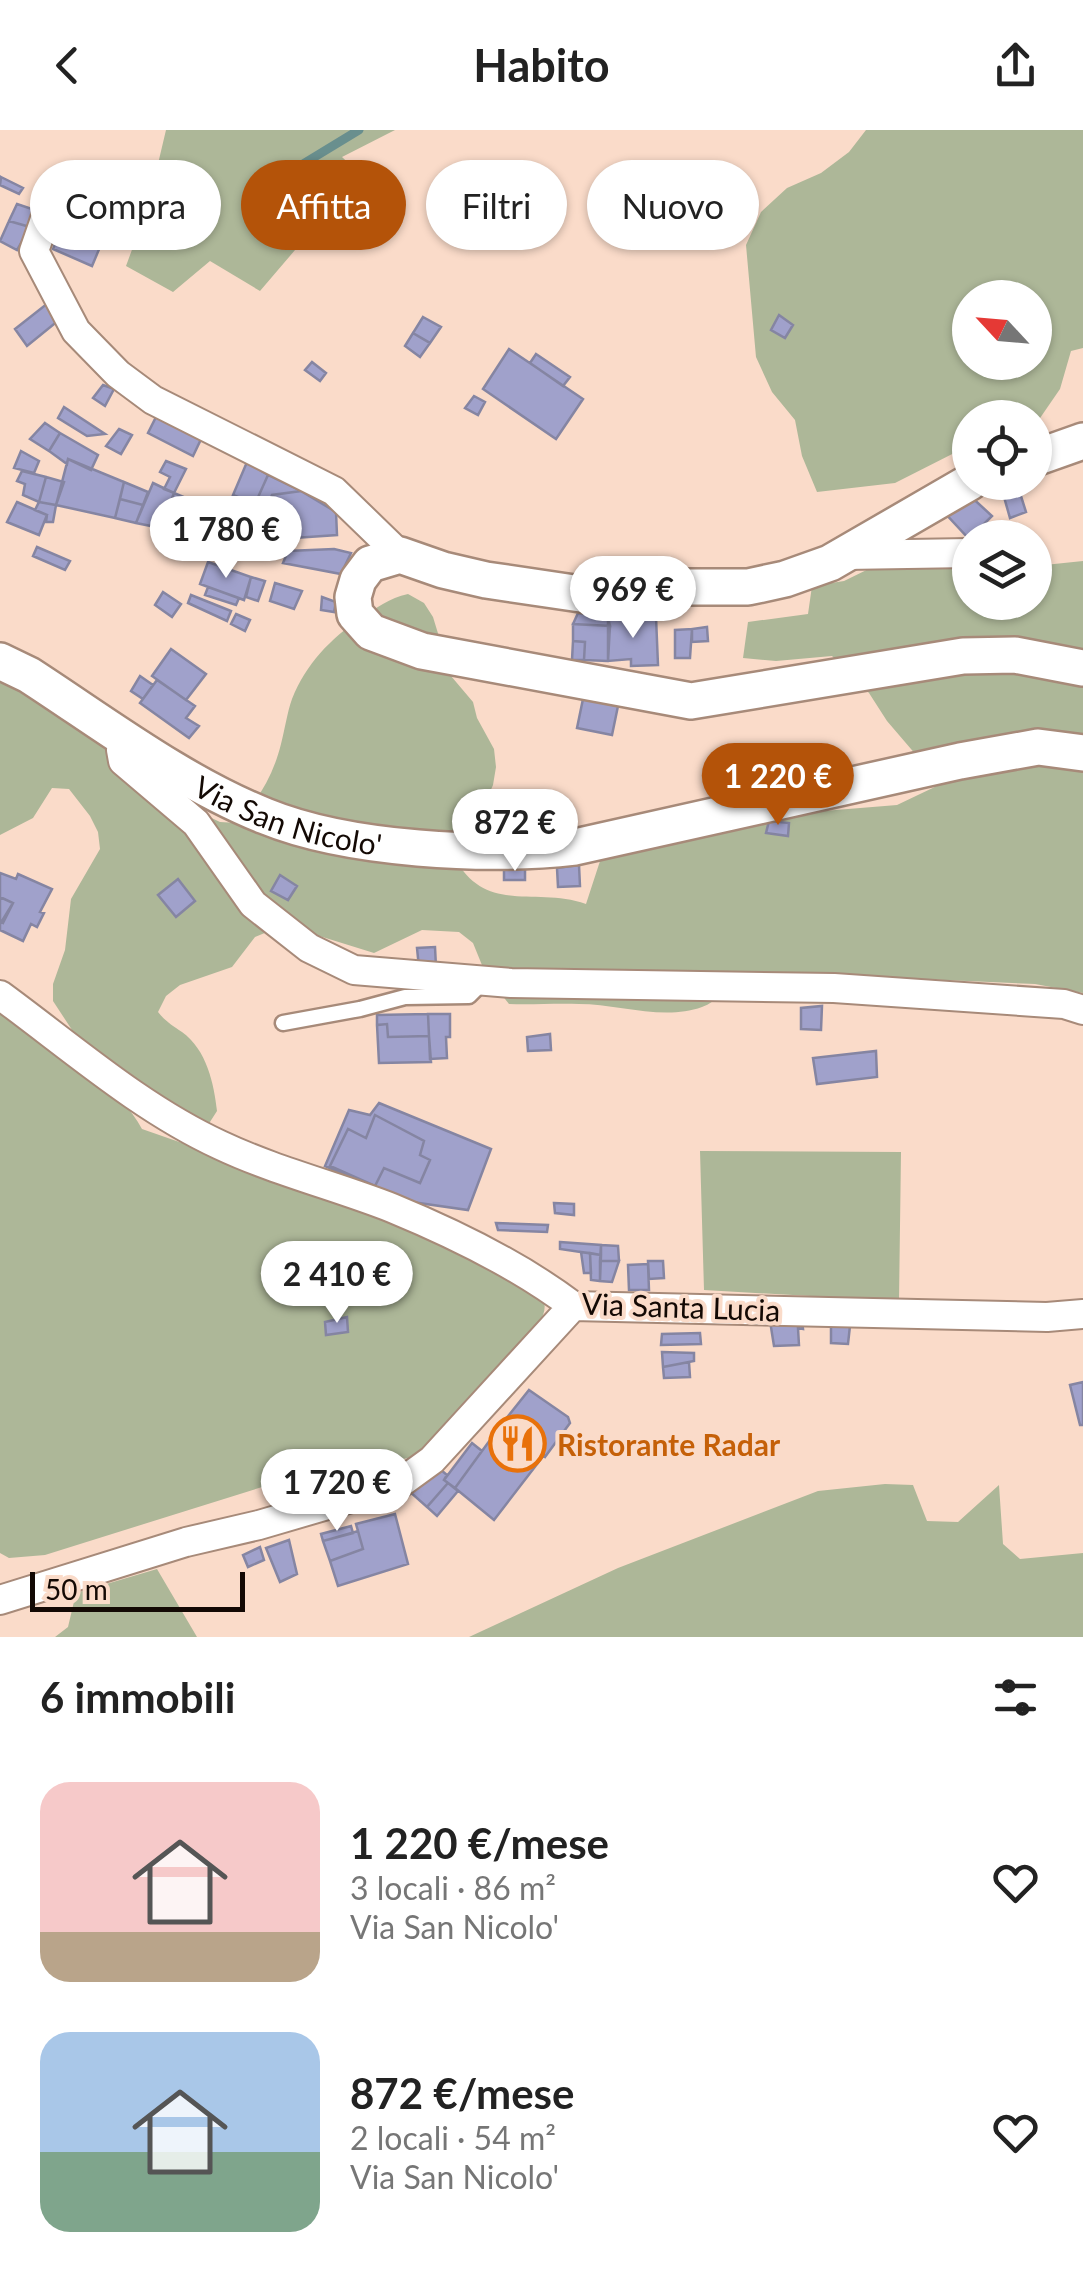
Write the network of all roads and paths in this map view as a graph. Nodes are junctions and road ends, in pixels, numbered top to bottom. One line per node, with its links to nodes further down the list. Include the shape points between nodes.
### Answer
1 (34, 250): 6 (street, via 76,331 98,356 154,400 334,491)
2 (1083, 441): 3 (street)
3 (1052, 452)
4 (952, 493): 7 (street)
5 (952, 553): 7 (street)
6 (400, 554): 7 (street, via 486,580 601,597 670,587 748,587); 9 (street, via 370,564 358,580 356,614 371,632 422,651 656,696 690,701 963,656 1016,655)
7 (845, 555)
8 (0, 661): 10 (street, Via San Nicolo')
9 (1083, 668)
10 (133, 743): 11 (street, Via San Nicolo', via 217,794 310,832 518,853 576,847 980,757 1038,747); 12 (street, via 121,750 122,761 196,823 253,904 308,948 354,970)
11 (1083, 753)
12 (484, 981): 14 (street, via 834,988); 15 (lane, via 469,996 405,997)
13 (0, 995): 16 (street, Via Santa Lucia, via 191,1131 395,1210 536,1278)
14 (1083, 1010)
15 (283, 1023)
16 (573, 1306): 17 (street, Via Santa Lucia); 18 (street, via 432,1460 399,1484)
17 (1083, 1314)
18 (0, 1600)

